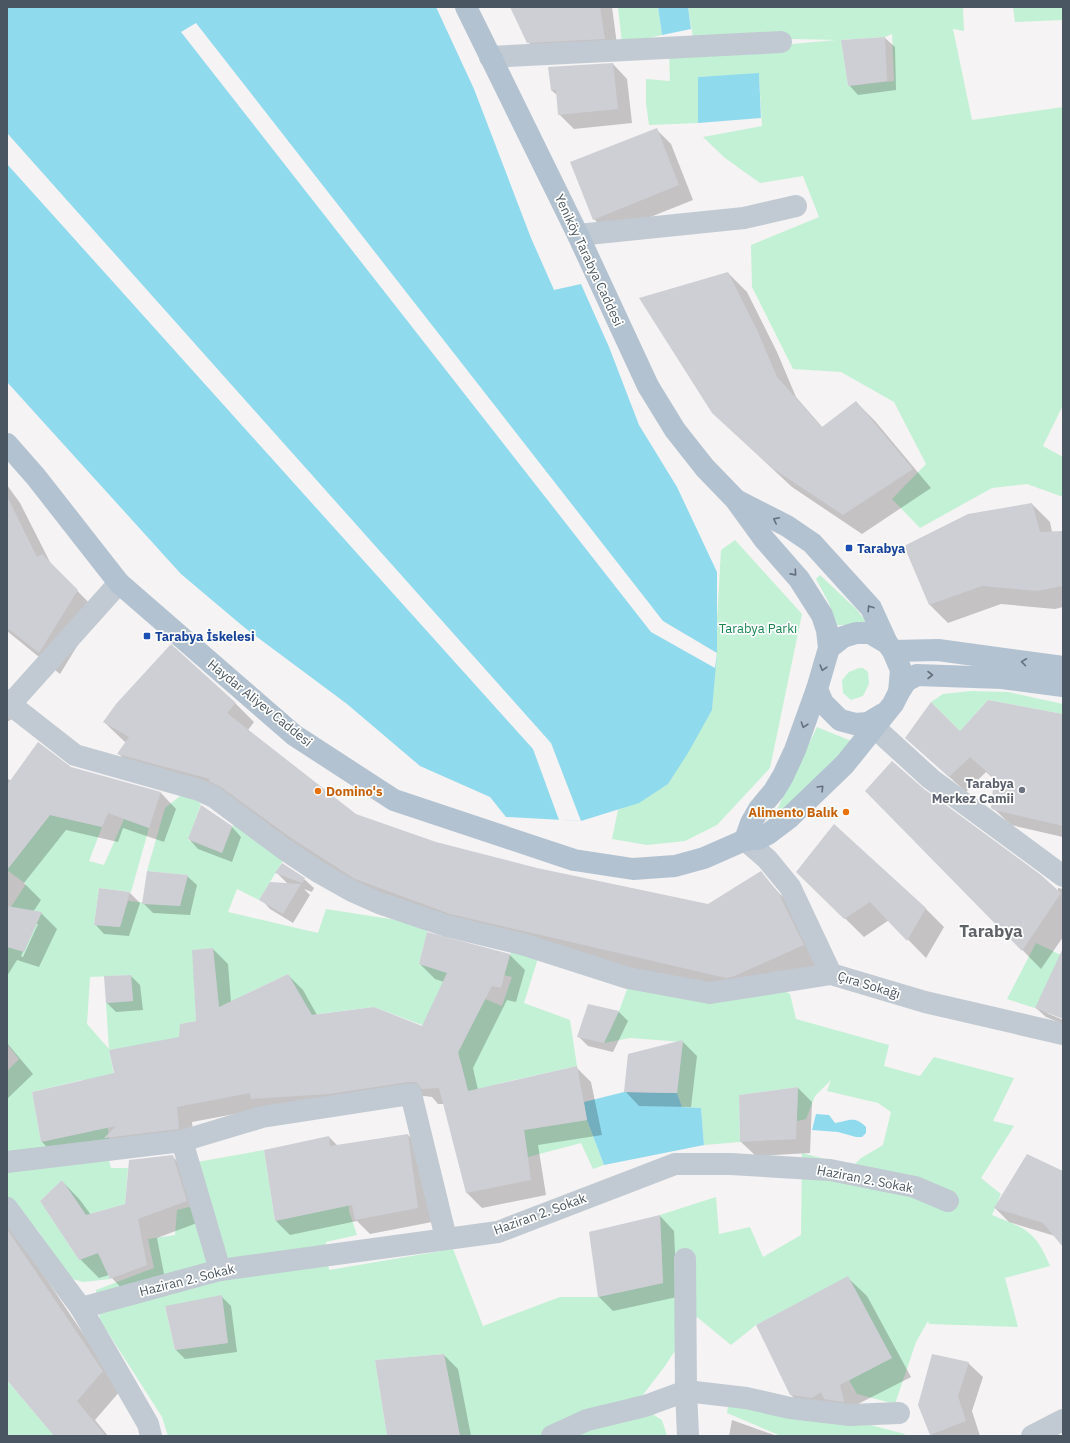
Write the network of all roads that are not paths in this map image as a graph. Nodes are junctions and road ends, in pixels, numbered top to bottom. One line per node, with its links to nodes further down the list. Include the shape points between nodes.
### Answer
1 (466, 7): 3 (main road, Yeniköy Tarabya Caddesi)
2 (781, 42): 3 (street)
3 (490, 57): 5 (main road, Yeniköy Tarabya Caddesi)
4 (796, 206): 5 (street, via 744,218)
5 (578, 235): 7 (main road, Yeniköy Tarabya Caddesi, via 648,386 675,430 705,468)
6 (7, 444): 8 (main road, Haydar Aliyev Caddesi, via 36,477)
7 (735, 499): 9 (main road, one-way to 7, via 871,608 812,543 787,526); 10 (main road, one-way to 10, via 809,593 822,615)
8 (119, 584): 15 (street); 17 (main road, Haydar Aliyev Caddesi, via 294,735 394,800 574,860 633,869 676,866 704,858)
9 (890, 647): 10 (main road, via 870,633 856,633 843,637); 11 (main road, one-way to 9, via 938,650); 14 (main road, via 901,670)
10 (829, 648): 13 (main road, one-way to 13)
11 (1063, 667)
12 (1063, 686): 14 (main road, one-way to 12, via 906,681 917,675 1002,678)
13 (817, 688): 16 (main road, via 823,703 840,720 856,724); 17 (main road, one-way to 17, via 796,750 774,791 751,823)
14 (899, 692): 16 (main road, via 893,704)
15 (9, 707): 19 (street, via 75,755 199,790 214,797 284,849 345,887 379,903 448,926 522,944 628,978 710,993)
16 (878, 721): 17 (main road, Haydar Aliyev Caddesi, one-way to 16, via 758,839 789,818 845,764); 18 (street, via 931,779)
17 (745, 840): 19 (street, Çıra Sokağı, via 767,859 790,887)
18 (1063, 876)
19 (831, 974): 20 (street, Çıra Sokağı, via 925,1002)
20 (1063, 1034)
21 (182, 1141): 22 (street); 25 (street, via 262,1116 411,1094); 27 (street)
22 (7, 1162)
23 (948, 1201): 25 (street, Haziran 2. Sokak, via 915,1187 830,1170 731,1164 675,1164 498,1232)
24 (7, 1208): 28 (street)
25 (446, 1238): 27 (street, Haziran 2. Sokak)
26 (685, 1259): 29 (street)
27 (220, 1270): 28 (street, Haziran 2. Sokak)
28 (81, 1308): 32 (street, via 148,1424)
29 (686, 1391): 30 (street, via 850,1415); 33 (street, via 645,1406 587,1420); 34 (street)
30 (899, 1413)
31 (1063, 1420): 35 (street)
32 (151, 1436)
33 (552, 1436)
34 (688, 1436)
35 (1032, 1436)

